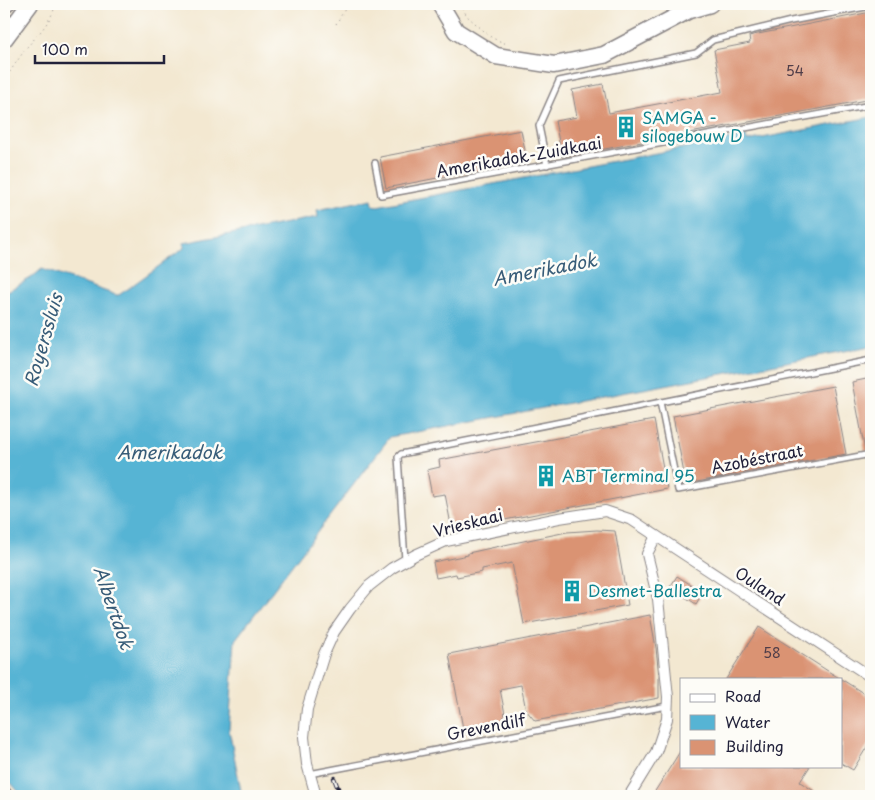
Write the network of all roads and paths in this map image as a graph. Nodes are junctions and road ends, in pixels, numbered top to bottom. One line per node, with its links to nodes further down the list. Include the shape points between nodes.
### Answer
1 (13, 4): 9 (lane)
2 (30, 4): 11 (main road)
3 (56, 4): 13 (path, via 48,23)
4 (348, 4): 10 (path)
5 (440, 4): 7 (main road, via 456,31 496,56 554,65 604,55 689,10)
6 (460, 4): 12 (path, via 467,16 492,38)
7 (710, 4)
8 (871, 6): 16 (lane, via 713,40 696,54 559,81 539,126)
9 (4, 12)
10 (336, 24)
11 (4, 40)
12 (507, 44)
13 (4, 80)
14 (871, 105): 16 (lane, Amerikadok-Zuidkaai)
15 (375, 163): 16 (lane, Amerikadok-Zuidkaai, via 381,196)
16 (547, 165)
17 (871, 360): 18 (lane)
18 (660, 402): 19 (lane, Azobéstraat, via 678,490); 22 (lane, via 401,454 398,457)
19 (871, 454)
20 (632, 520): 21 (street, Ouland); 22 (street, Vrieskaai, via 605,511 559,518 446,541)
21 (656, 536): 23 (street, Ouland); 24 (street, via 647,554 658,599)
22 (405, 560): 25 (street, Vrieskaai, via 369,586 334,632 306,709 304,737)
23 (871, 677)
24 (667, 706): 25 (lane, Grevendilf); 29 (street, via 667,719 656,752)
25 (309, 774): 28 (street, Vrieskaai)
26 (4, 787): 27 (lane)
27 (11, 796)
28 (316, 796)
29 (629, 796)

